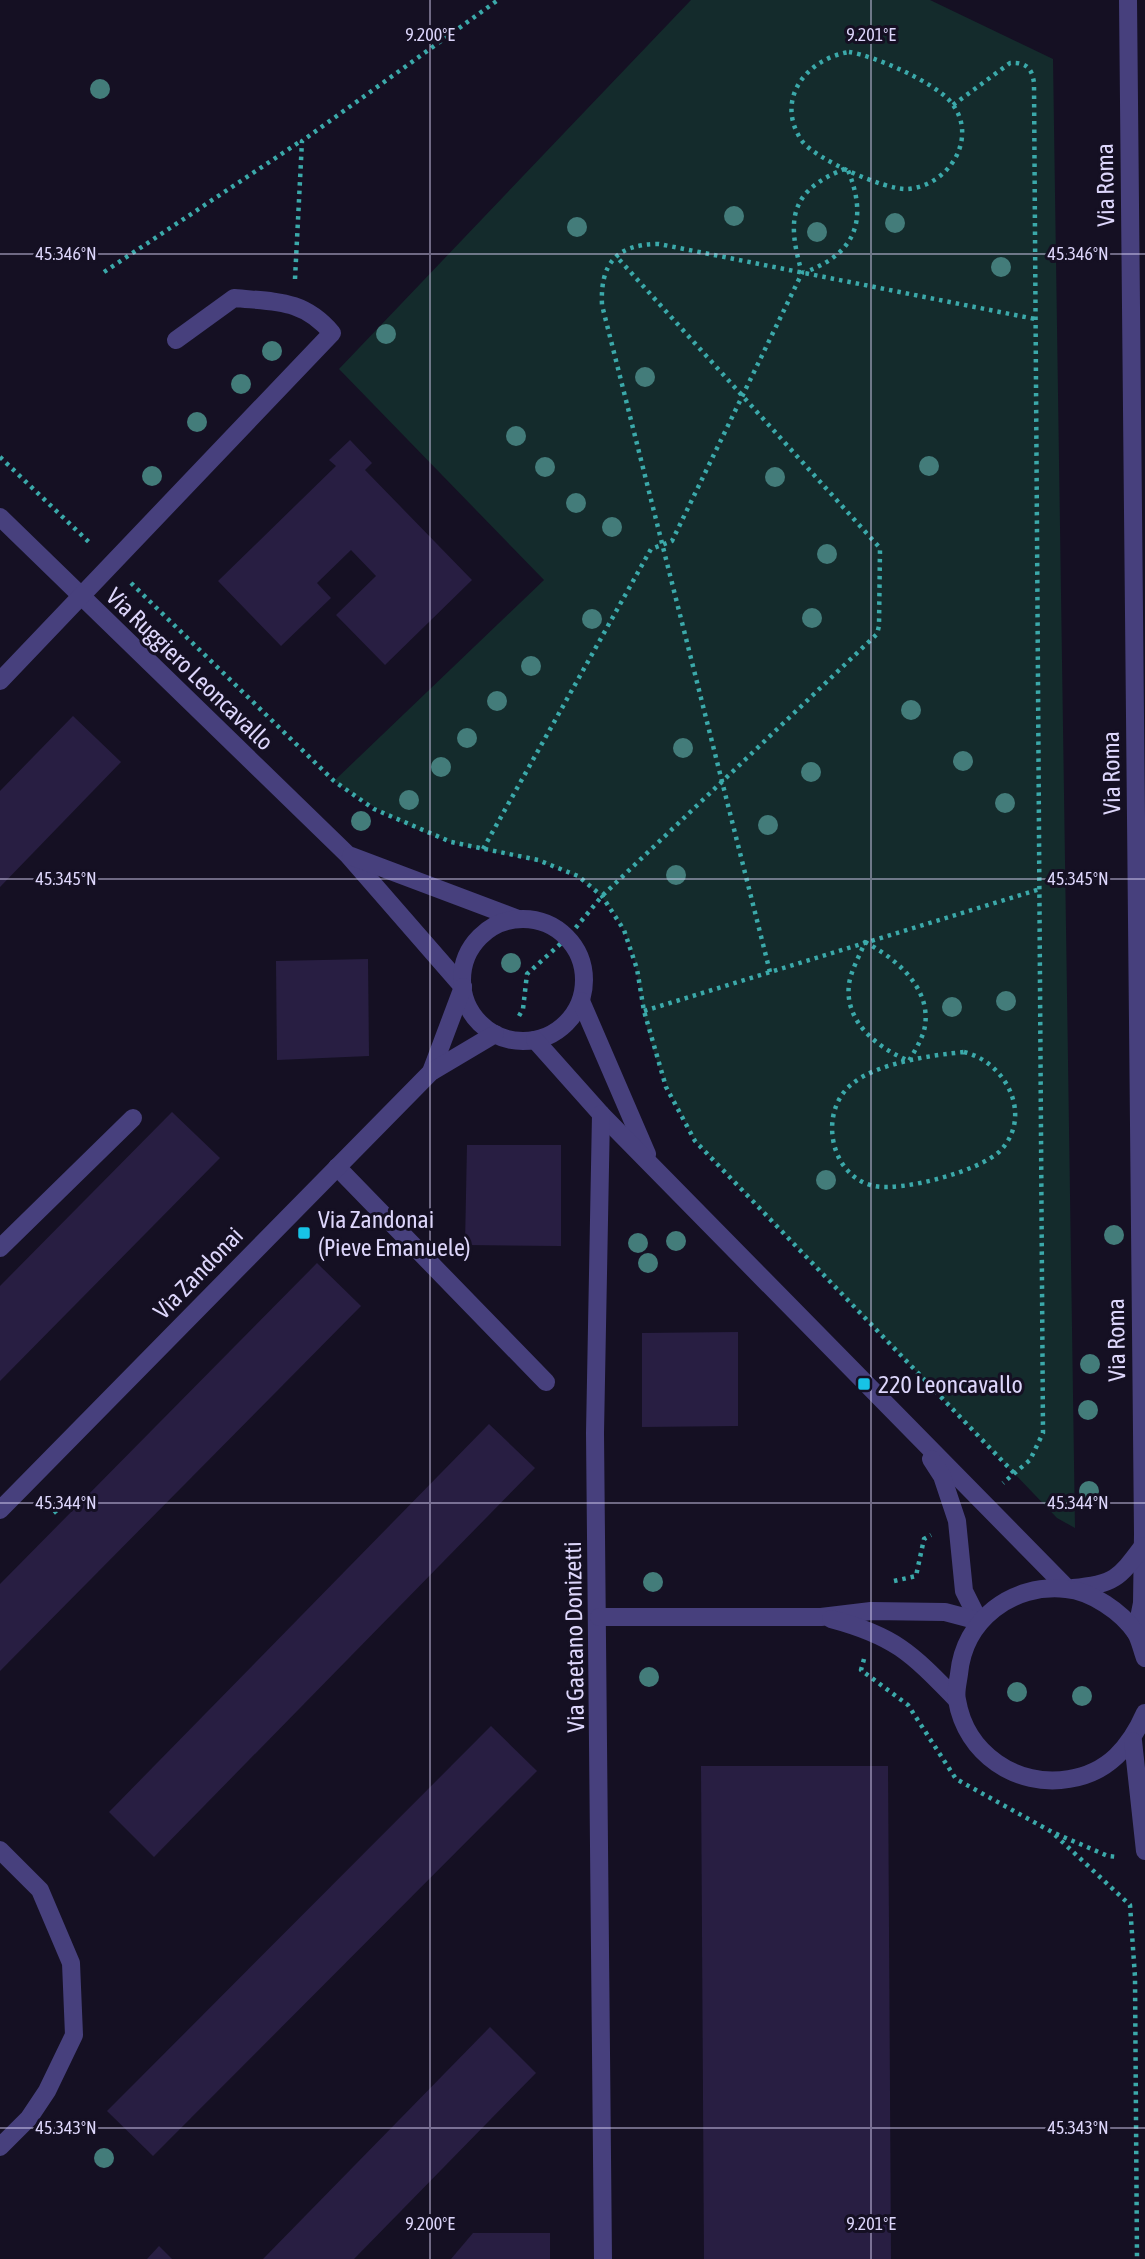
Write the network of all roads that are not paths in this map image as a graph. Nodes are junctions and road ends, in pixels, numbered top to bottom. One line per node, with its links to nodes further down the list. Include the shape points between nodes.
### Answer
1 (1128, 0): 21 (street, Via Roma)
2 (176, 340): 4 (street, via 234,298 316,314 332,333)
3 (0, 517): 4 (street, Via Ruggiero Leoncavallo)
4 (82, 598): 5 (street); 6 (street, Via Ruggiero Leoncavallo)
5 (0, 681)
6 (348, 855): 7 (street); 8 (street, Via Ruggiero Leoncavallo)
7 (518, 919): 8 (street, via 482,934 463,968); 9 (street, via 537,920 568,937 581,960 585,981)
8 (463, 987): 10 (street, via 468,1006); 12 (street)
9 (581, 1001): 11 (street, via 555,1032); 15 (street)
10 (495, 1034): 11 (street); 12 (street)
11 (536, 1040): 13 (street)
12 (431, 1072): 16 (street, Via Zandonai)
13 (601, 1114): 15 (street); 23 (street, Via Gaetano Donizetti, via 595,1433)
14 (133, 1118): 17 (street)
15 (651, 1164): 19 (street)
16 (337, 1167): 18 (street); 20 (street, Via Zandonai)
17 (0, 1248)
18 (546, 1382)
19 (915, 1436): 22 (street); 25 (street, via 946,1487 957,1521 964,1591)
20 (0, 1510)
21 (1144, 1547): 22 (street, via 1119,1577 1102,1586); 26 (street, Via Roma)
22 (1068, 1589): 25 (street, via 1034,1589 999,1604); 26 (street, via 1108,1605)
23 (599, 1617): 24 (street); 34 (street, Via Gaetano Donizetti)
24 (821, 1617): 25 (street, via 872,1611 945,1612); 28 (street, via 870,1629 910,1652)
25 (979, 1620): 28 (street, via 961,1651)
26 (1140, 1631): 27 (street)
27 (1145, 1658)
28 (956, 1699): 30 (street, via 968,1734 990,1760 1016,1775 1051,1782 1083,1777 1112,1762)
29 (1145, 1713): 30 (street)
30 (1133, 1741): 32 (street)
31 (0, 1850): 33 (street, via 40,1890 71,1964 74,2035 47,2091 29,2118)
32 (1145, 1851)
33 (0, 2147)
34 (603, 2259)

